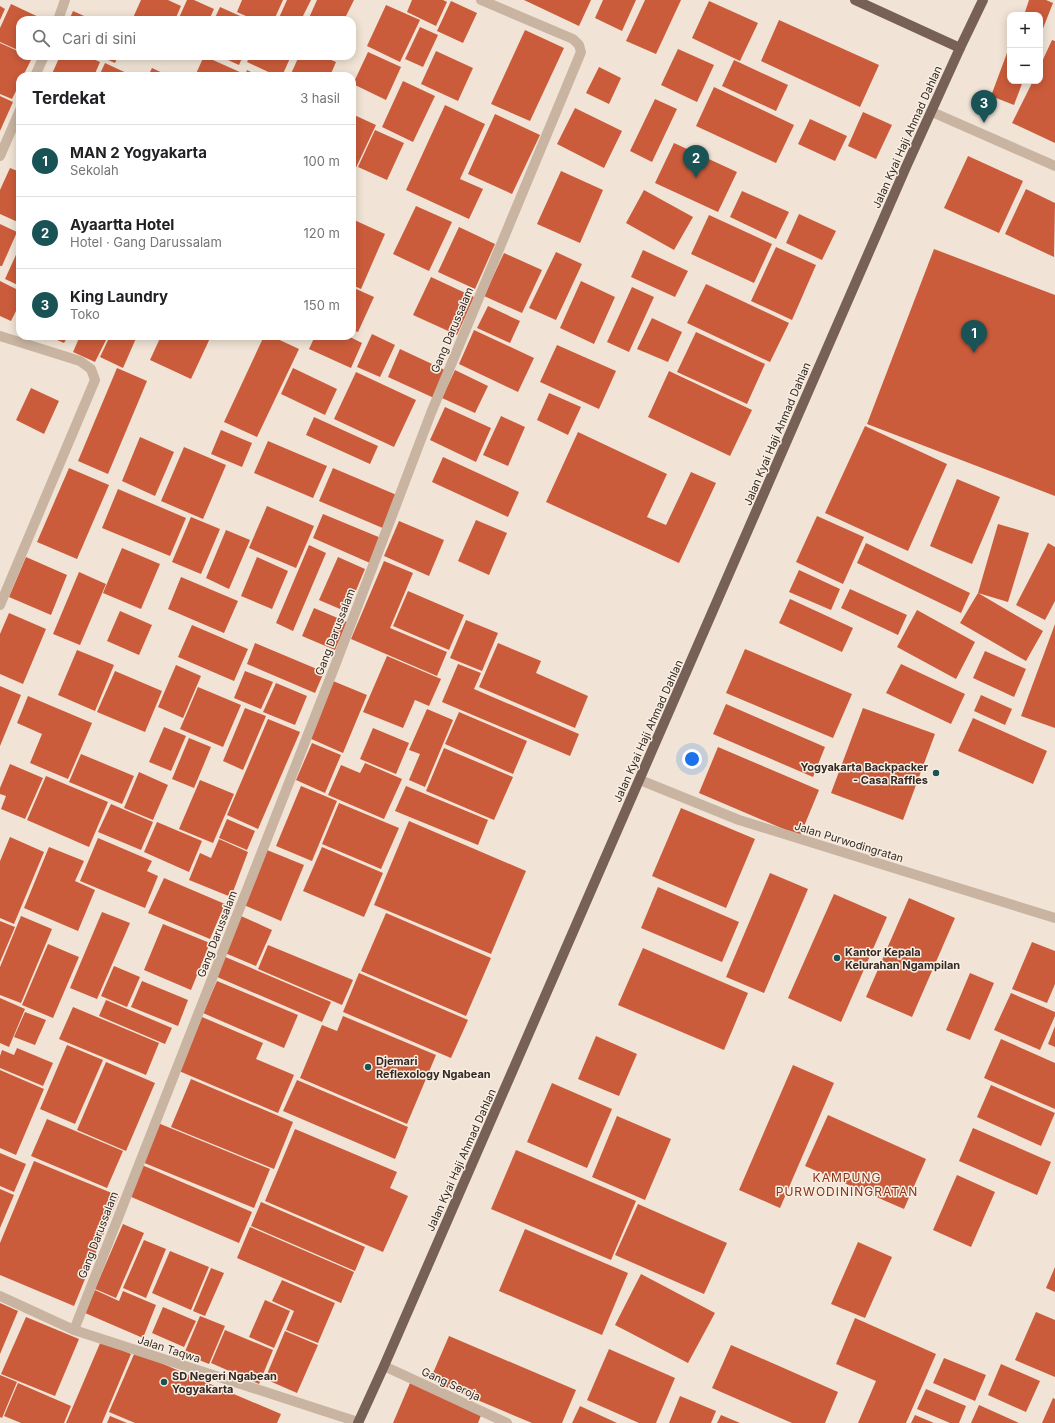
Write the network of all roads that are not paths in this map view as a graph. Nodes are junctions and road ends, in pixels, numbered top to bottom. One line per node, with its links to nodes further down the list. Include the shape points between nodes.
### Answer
1 (65, 0): 5 (street)
2 (481, 0): 18 (street, Gang Darussalam, via 573,39 579,44 581,52 431,413)
3 (855, 0): 6 (main road)
4 (983, 0): 6 (main road, Jalan Kyai Haji Ahmad Dahlan)
5 (59, 16)
6 (960, 48): 9 (main road, Jalan Kyai Haji Ahmad Dahlan)
7 (42, 60): 8 (street)
8 (37, 72)
9 (932, 112): 12 (street); 15 (main road, Jalan Kyai Haji Ahmad Dahlan)
10 (16, 119): 11 (street)
11 (0, 156)
12 (1055, 166)
13 (0, 336): 14 (street, via 80,361 91,370 95,380)
14 (0, 605)
15 (640, 780): 16 (street, Jalan Purwodingratan, via 740,820); 19 (main road, Jalan Kyai Haji Ahmad Dahlan)
16 (1055, 918)
17 (0, 1296): 18 (street, Jalan Taqwa)
18 (74, 1330): 20 (street, Jalan Taqwa)
19 (384, 1366): 20 (main road, Jalan Kyai Haji Ahmad Dahlan); 21 (street, Gang Seroja)
20 (358, 1423)
21 (507, 1423)

